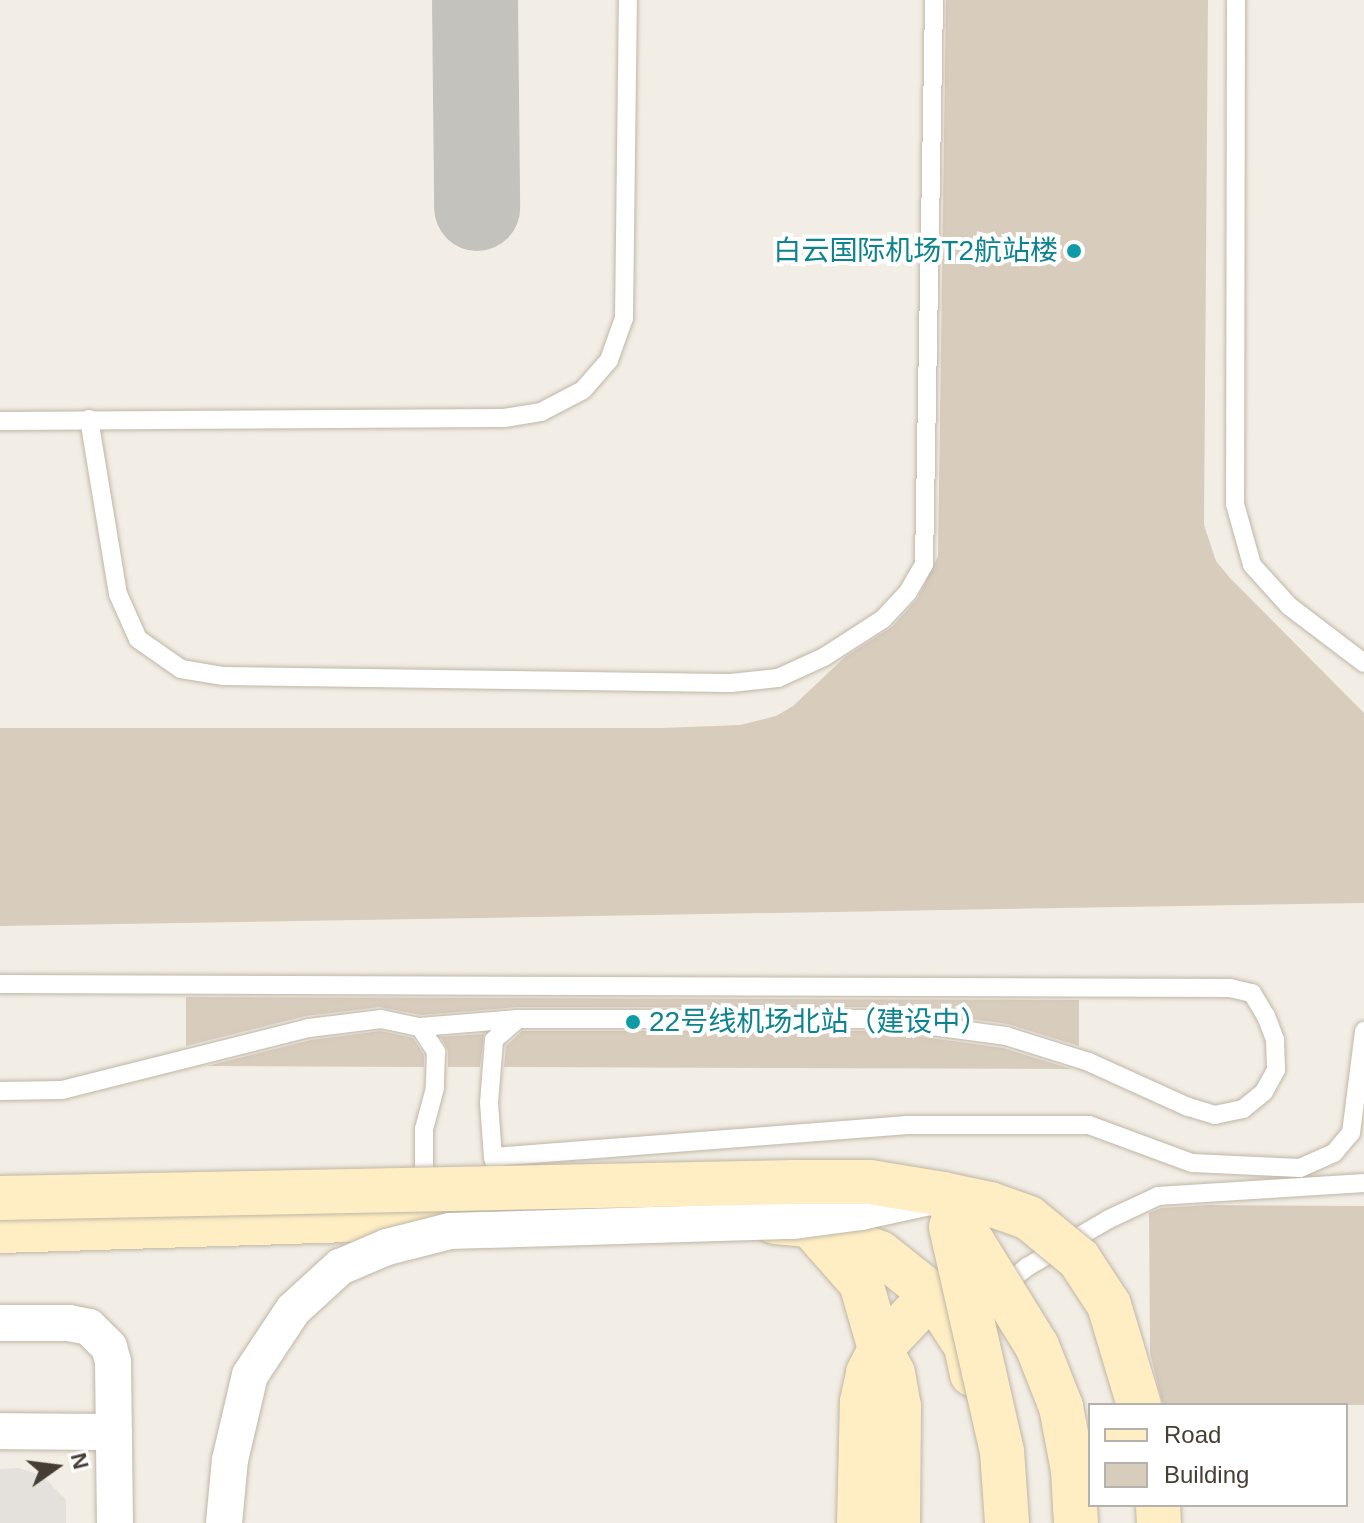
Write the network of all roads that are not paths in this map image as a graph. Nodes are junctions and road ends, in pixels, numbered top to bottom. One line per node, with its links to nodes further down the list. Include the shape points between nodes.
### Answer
1 (628, 0): 4 (lane, via 624,318 609,360 583,390 541,412 504,418)
2 (934, 0): 4 (lane, via 924,564 883,619 824,657 778,678 731,683 223,676 181,669 138,639 118,594)
3 (1236, 0): 6 (lane, via 1235,504 1252,565 1289,606)
4 (89, 419): 5 (lane)
5 (0, 421)
6 (1364, 663)
7 (0, 984): 8 (lane, via 1230,988 1252,993 1266,1016 1275,1040 1276,1070 1264,1092 1243,1109 1215,1115 1089,1062 975,1031 880,1019)
8 (518, 1019): 9 (lane); 12 (lane, via 494,1040 489,1103)
9 (420, 1027): 11 (lane, via 381,1019 309,1028 62,1090); 17 (lane, via 436,1052 435,1088 424,1129)
10 (1364, 1031): 12 (lane, via 1351,1133 1334,1153 1300,1168 1192,1163 1089,1125 905,1125)
11 (0, 1091)
12 (493, 1157): 16 (lane)
13 (1364, 1183): 22 (lane, via 1158,1196 1027,1267 985,1300)
14 (943, 1194): 15 (main road, bridge, via 870,1182 795,1182); 24 (main road, bridge, via 1029,1218 1079,1259 1109,1305); 28 (street, bridge, via 794,1221 450,1231 387,1247 340,1267 293,1310 250,1375 230,1460); 32 (main road, bridge, via 1002,1451); 33 (main road, bridge, via 1037,1346 1061,1407)
15 (0, 1198)
16 (508, 1215): 17 (main road); 18 (main road, via 681,1215)
17 (424, 1220): 19 (main road)
18 (809, 1225): 20 (main road, via 880,1253); 23 (main road, via 861,1283)
19 (0, 1231)
20 (932, 1294): 22 (main road); 23 (main road)
21 (0, 1323): 26 (street, via 69,1323 99,1334 113,1362)
22 (966, 1346): 31 (main road, via 983,1429)
23 (880, 1349): 29 (main road, via 862,1402); 30 (main road, via 893,1373 899,1406)
24 (1138, 1403)
25 (0, 1431): 26 (street)
26 (114, 1432): 27 (street)
27 (115, 1523)
28 (224, 1523)
29 (859, 1523)
30 (898, 1523)
31 (990, 1523)
32 (1007, 1523)
33 (1076, 1523)

